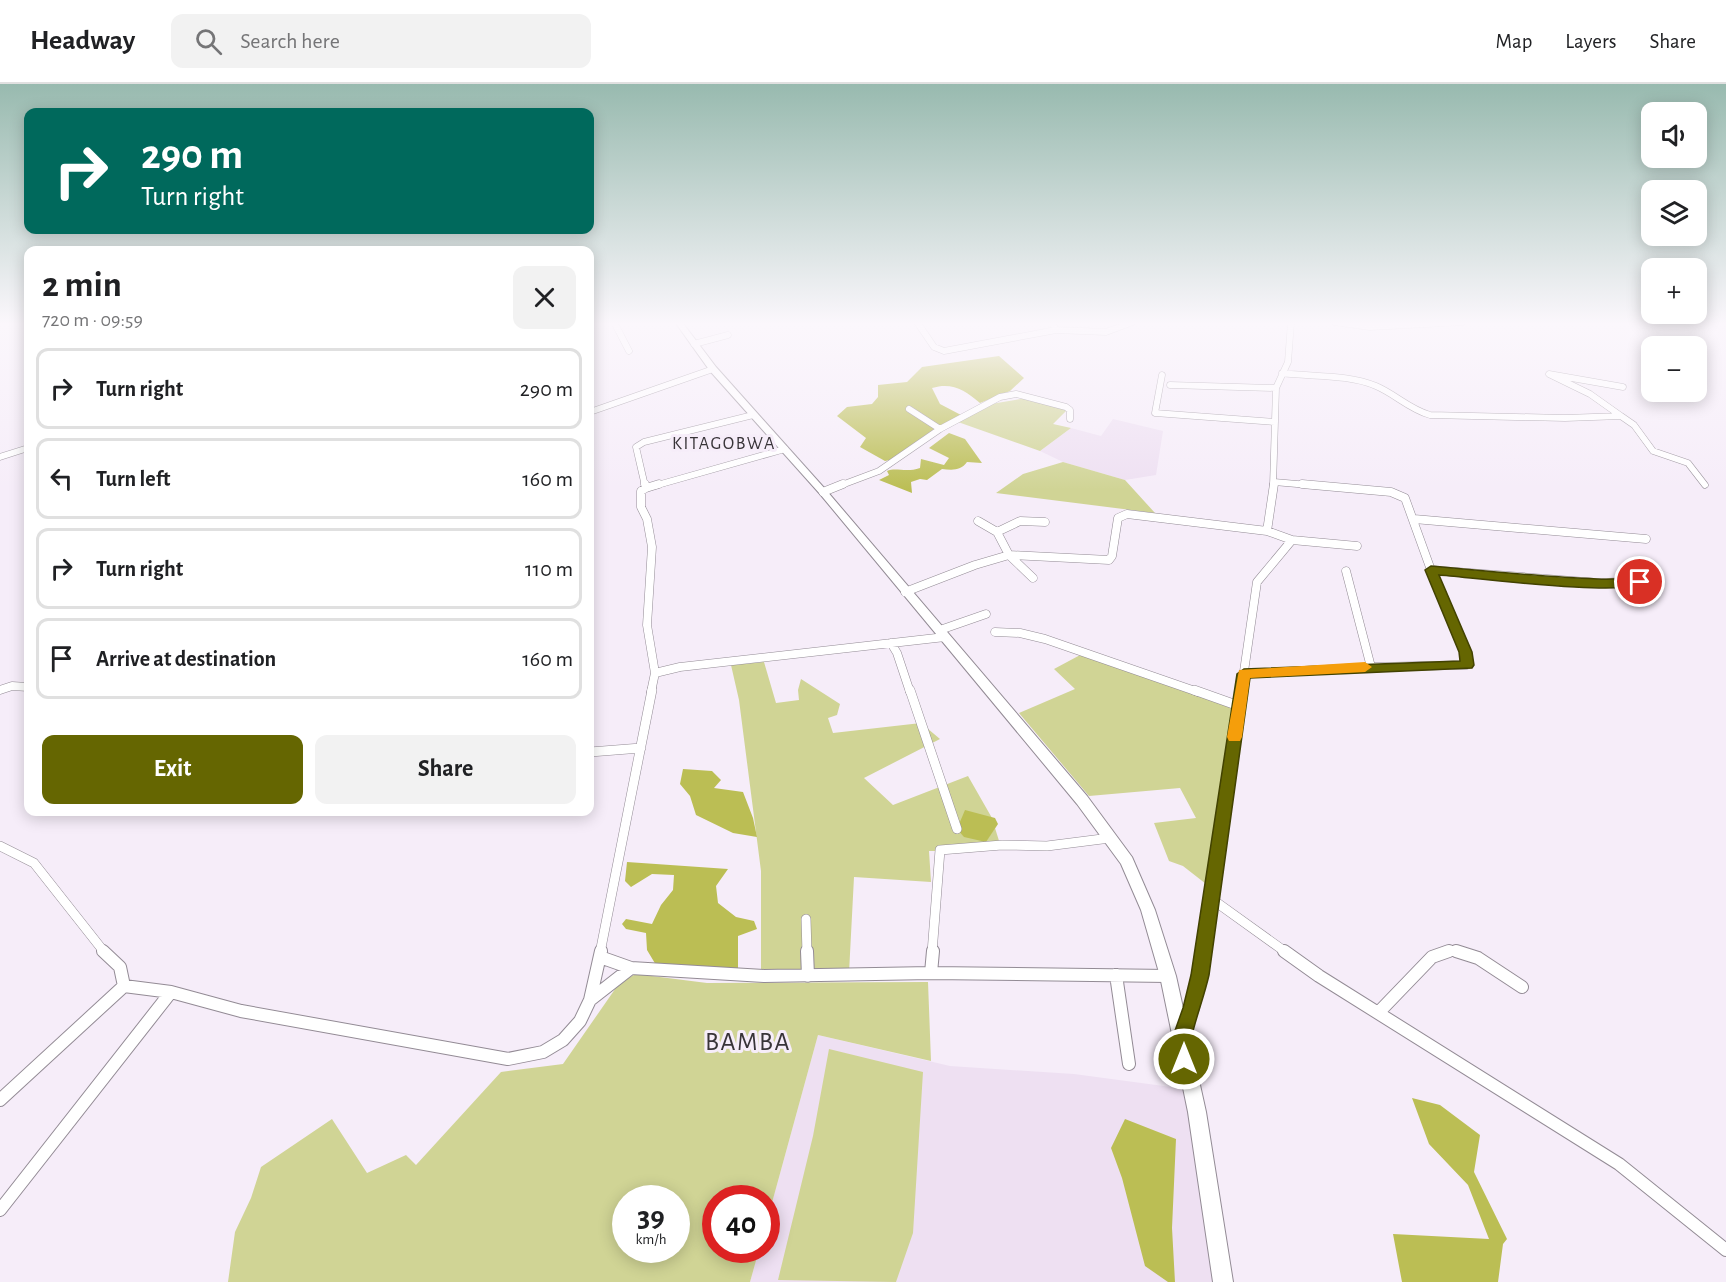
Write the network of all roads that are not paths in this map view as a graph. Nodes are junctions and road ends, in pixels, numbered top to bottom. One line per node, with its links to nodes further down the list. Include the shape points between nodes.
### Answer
1 (688, 378): 12 (street)
2 (721, 378): 13 (street)
3 (1161, 378): 16 (street, via 1155,412)
4 (1280, 378): 10 (street)
5 (1317, 378): 14 (street, via 1375,386 1414,410 1430,415)
6 (1557, 378): 14 (street, via 1590,394)
7 (1580, 378): 9 (street)
8 (1170, 385): 10 (street)
9 (1623, 387)
10 (1276, 388): 16 (street)
11 (909, 409): 17 (street)
12 (594, 411)
13 (753, 415): 19 (street); 23 (street, via 640,443 636,450)
14 (1621, 416): 22 (street, via 1635,425 1653,451 1688,460)
15 (1070, 419): 17 (street, via 1068,408 1010,394)
16 (1275, 422): 21 (street)
17 (940, 429): 24 (street, via 879,471)
18 (24, 449): 20 (street)
19 (785, 449): 23 (street); 24 (street)
20 (0, 456)
21 (1274, 482): 25 (street, via 1397,493 1405,498); 28 (street)
22 (1705, 484)
23 (646, 488): 44 (street, via 640,490 652,546 647,625)
24 (823, 492): 38 (street)
25 (1414, 519): 30 (street); 34 (street)
26 (978, 521): 29 (street)
27 (1045, 522): 29 (street, via 1020,521)
28 (1267, 531): 31 (street); 33 (street, via 1127,514 1118,518 1109,560)
29 (997, 532): 33 (street)
30 (1646, 538)
31 (1292, 540): 32 (street); 45 (street, via 1257,582)
32 (1357, 546)
33 (1009, 555): 36 (street); 38 (street)
34 (1431, 570): 37 (street, via 1569,582 1622,584); 43 (street, via 1467,665)
35 (1346, 571): 43 (street)
36 (1033, 578)
37 (1658, 580)
38 (905, 592): 41 (street)
39 (986, 614): 41 (street)
40 (995, 632): 48 (street, via 1045,639)
41 (942, 634): 42 (street); 52 (street)
42 (891, 643): 44 (street); 51 (street)
43 (1371, 667): 45 (street)
44 (655, 673): 49 (street)
45 (1244, 674): 48 (street)
46 (24, 687): 47 (street)
47 (0, 690)
48 (1239, 706): 54 (street)
49 (641, 748): 50 (street); 56 (street)
50 (594, 752)
51 (957, 829)
52 (1110, 838): 58 (street, via 1047,846 940,850); 61 (street, via 1138,884)
53 (0, 846): 62 (street, via 34,863 120,968)
54 (1209, 897): 66 (street, via 1319,976); 67 (street, via 1197,990)
55 (806, 920): 60 (street)
56 (600, 957): 57 (street); 65 (street)
57 (631, 968): 60 (street); 65 (street)
58 (931, 973): 59 (street); 60 (street)
59 (1116, 975): 61 (street); 68 (street)
60 (808, 976)
61 (1168, 976): 67 (street)
62 (124, 986): 64 (street); 69 (street)
63 (1522, 987): 66 (street, via 1470,954 1449,949 1432,957)
64 (171, 992): 65 (street, via 286,1020 515,1060 536,1056 566,1037); 70 (street)
65 (590, 1000)
66 (1379, 1012): 71 (street, via 1619,1164)
67 (1180, 1042): 72 (street, via 1197,1112)
68 (1129, 1064)
69 (0, 1100)
70 (0, 1210)
71 (1726, 1250)
72 (1223, 1282)

